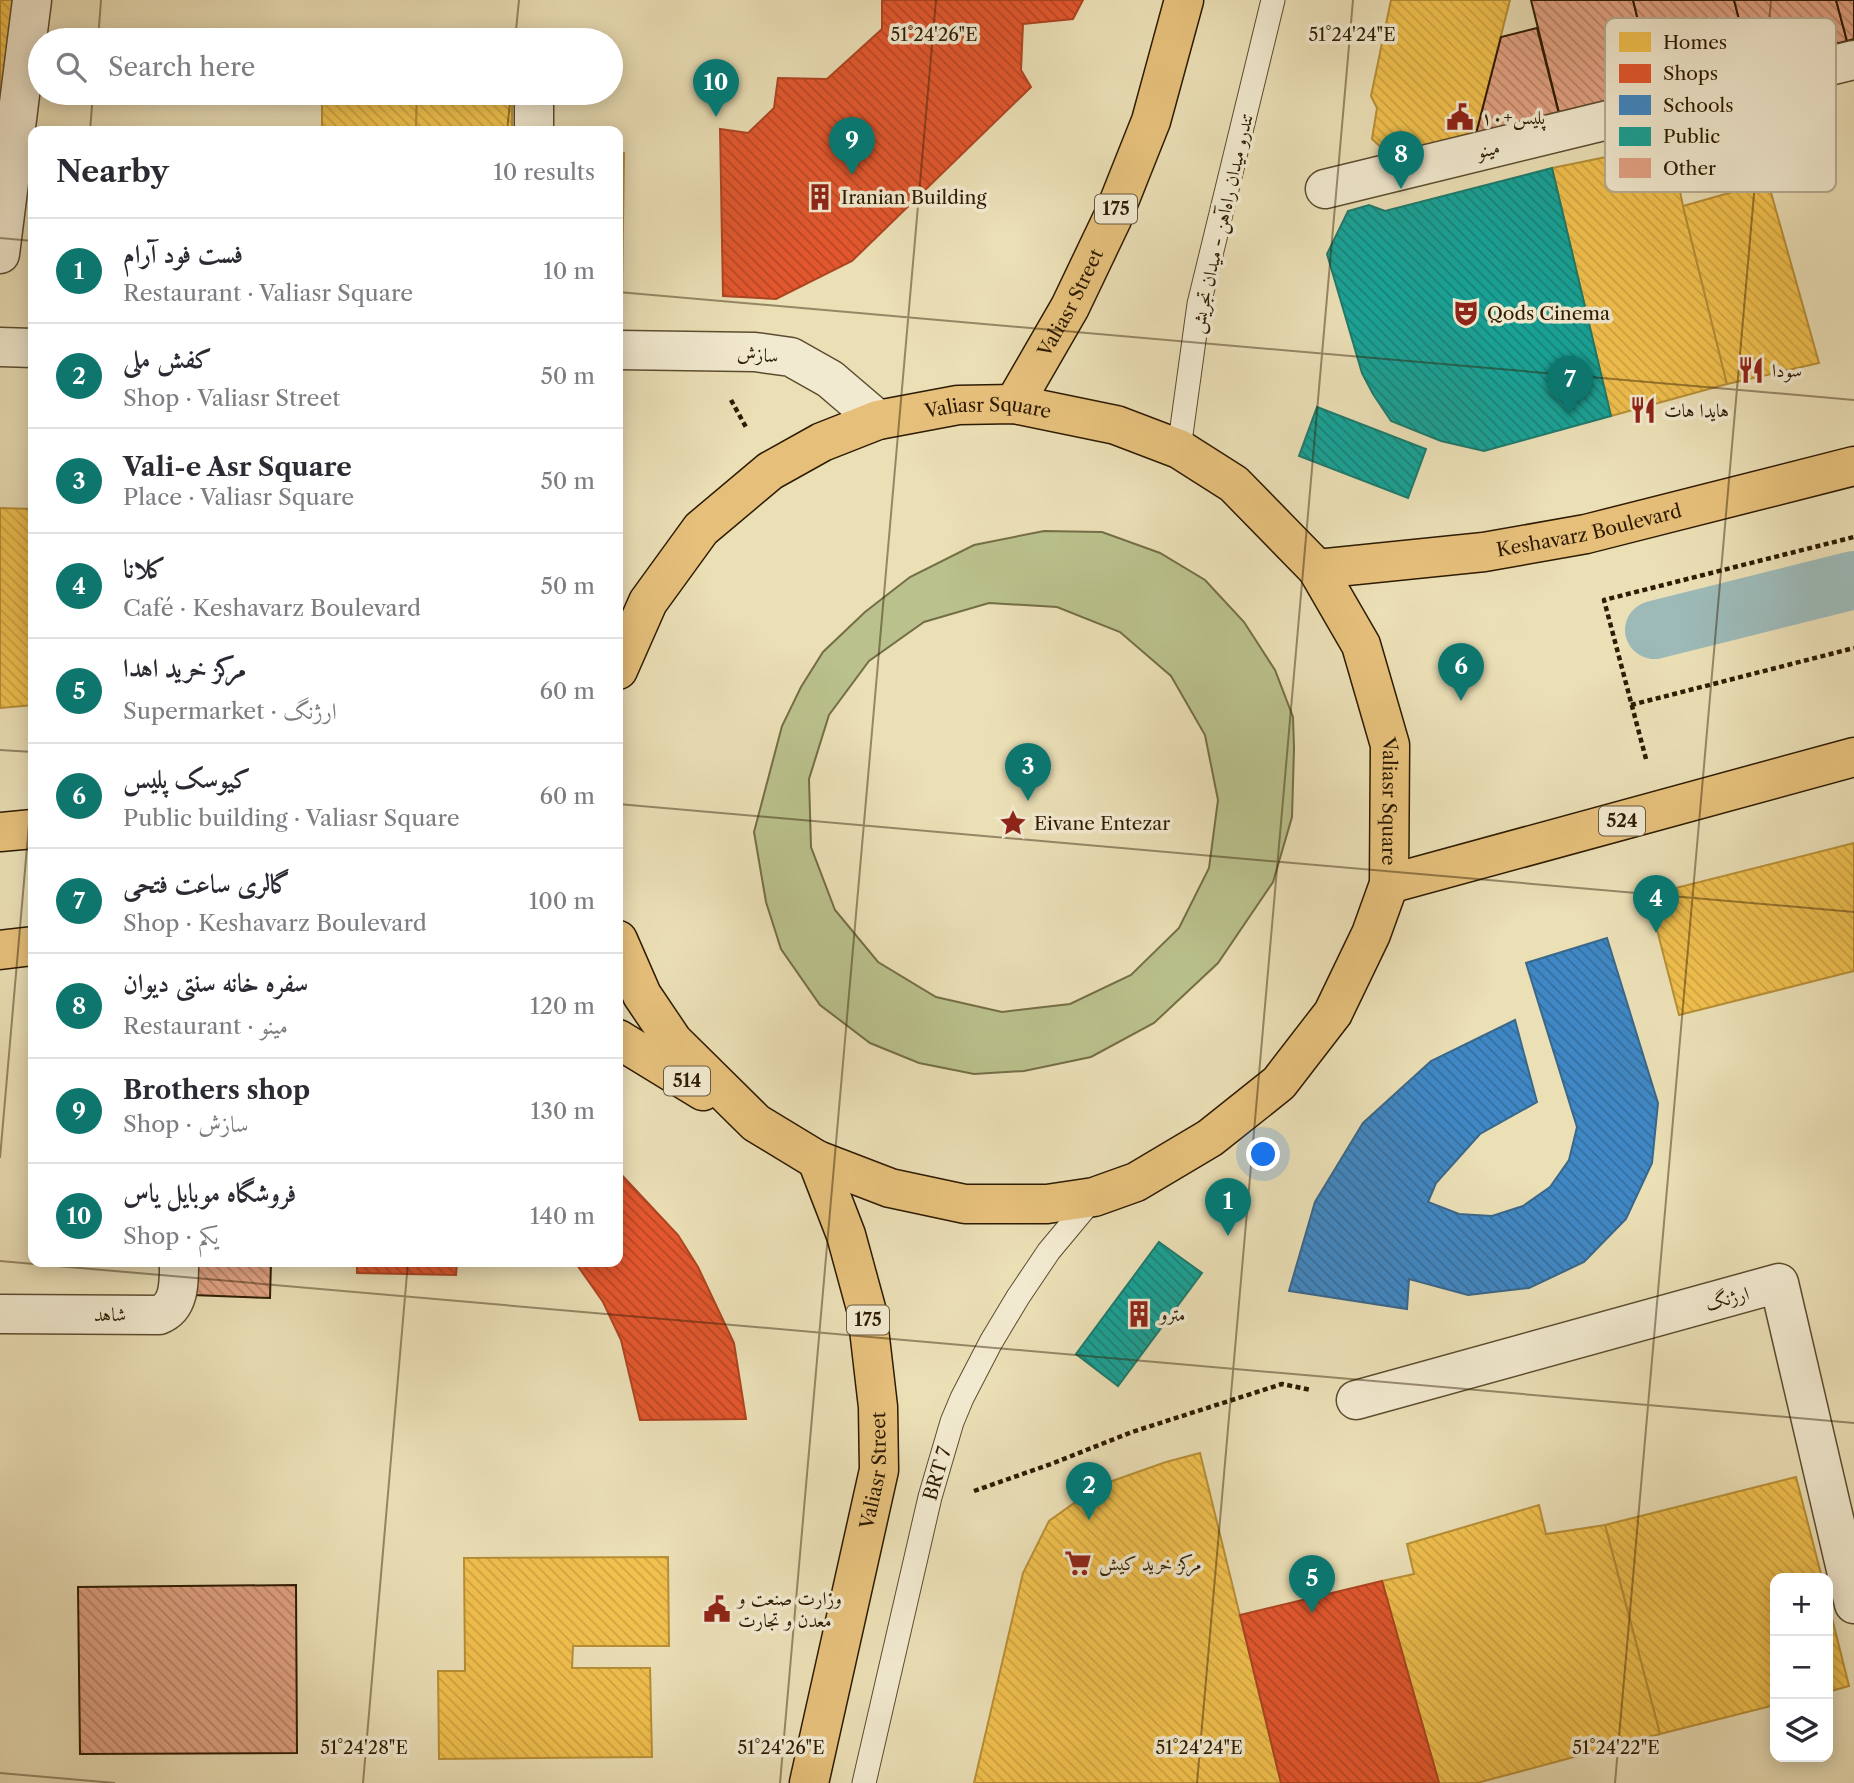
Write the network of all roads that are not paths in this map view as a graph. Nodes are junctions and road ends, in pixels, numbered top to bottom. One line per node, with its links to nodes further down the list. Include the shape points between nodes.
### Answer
1 (32, 0): 4 (street)
2 (1184, 0): 16 (main road, Valiasr Street / 175, via 1151,121 1112,219 1070,307)
3 (1273, 0): 18 (lane, تندرو میدان راه‌آهن - میدان تجریش, via 1199,304)
4 (32, 28)
5 (1854, 60): 6 (street, مینو)
6 (1836, 64)
7 (28, 90): 12 (street)
8 (534, 105): 10 (street)
9 (1605, 121): 11 (street, مینو)
10 (534, 126)
11 (1325, 189)
12 (0, 254)
13 (0, 347): 14 (street)
14 (28, 348)
15 (623, 350): 17 (street, سازش, via 755,352 791,357 830,379)
16 (1014, 404): 17 (main road, Valiasr Square, via 958,405); 18 (main road, Valiasr Square, via 1116,425)
17 (877, 421): 21 (main road, Valiasr Square, via 822,442 770,471 701,529)
18 (1178, 449): 20 (main road, Valiasr Square, via 1234,484)
19 (1854, 466): 20 (main road, Keshavarz Boulevard, via 1586,534 1484,552)
20 (1317, 569): 27 (main road, Valiasr Square, via 1361,645 1390,745)
21 (648, 602): 22 (main road); 23 (main road, Valiasr Square)
22 (623, 631)
23 (623, 659)
24 (1854, 757): 27 (main road, 524)
25 (28, 829): 26 (main road)
26 (0, 832)
27 (1389, 884): 34 (main road, Valiasr Square, via 1334,1013 1279,1083 1210,1139 1136,1182)
28 (28, 947): 29 (main road)
29 (0, 950)
30 (623, 951): 32 (main road, Valiasr Square, via 642,995 673,1041)
31 (623, 1042): 32 (main road, 514)
32 (756, 1123): 33 (main road, Valiasr Square)
33 (817, 1160): 34 (main road, Valiasr Square, via 890,1188 964,1204 1047,1204); 40 (main road, Valiasr Street / 175, via 846,1235 867,1312 878,1407 879,1470)
34 (1094, 1197): 41 (lane, BRT 7, via 1018,1297 952,1422 930,1497)
35 (179, 1267): 36 (street, شاهد, via 174,1304 159,1315)
36 (0, 1314)
37 (1356, 1400): 38 (street, ارژنگ, via 1779,1283)
38 (1846, 1534): 39 (street, ارژنگ)
39 (1854, 1604)
40 (808, 1783)
41 (864, 1783)

